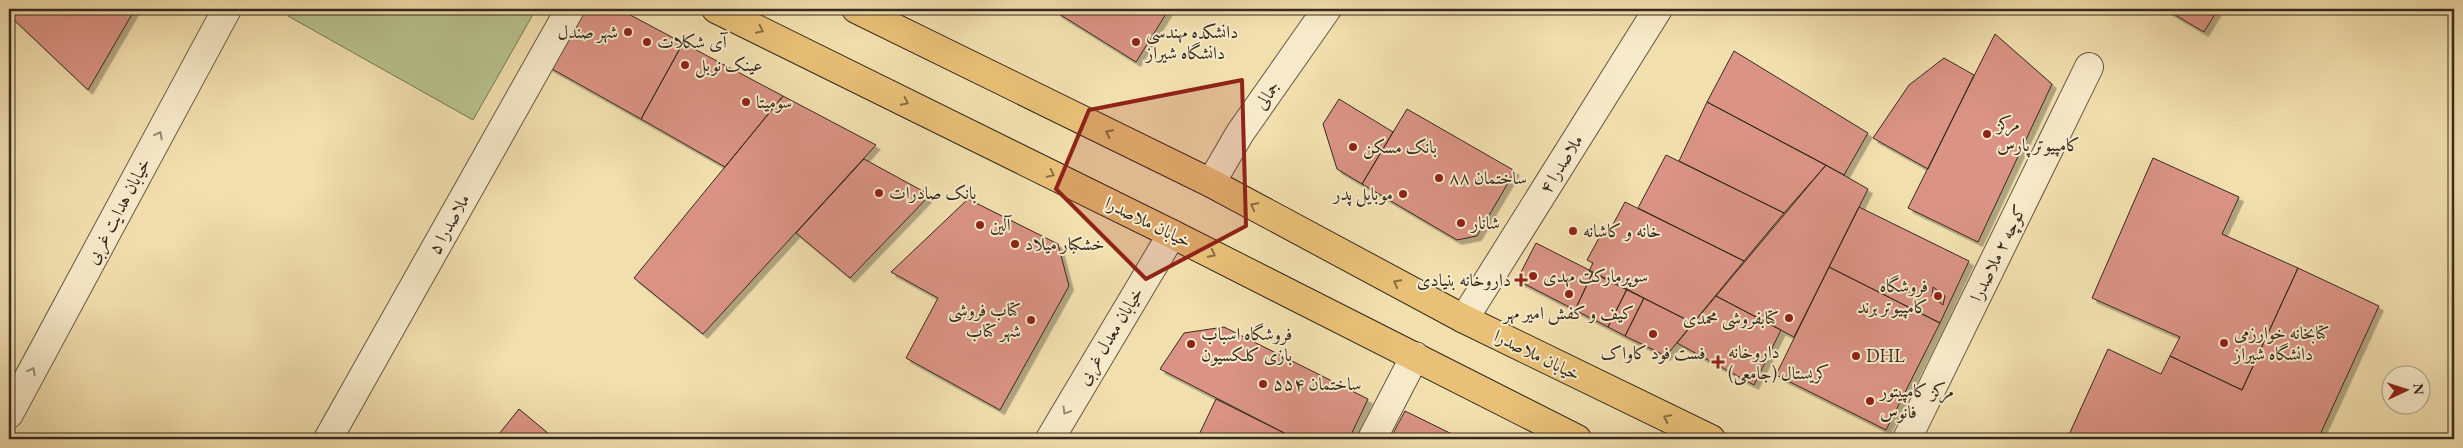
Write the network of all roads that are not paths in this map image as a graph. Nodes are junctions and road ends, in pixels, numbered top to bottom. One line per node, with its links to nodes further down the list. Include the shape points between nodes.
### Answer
1 (227, 9): 12 (street, خیابان هدایت غربی, one-way to 1)
2 (570, 9): 13 (street, ۵ ملاصدرا)
3 (716, 9): 9 (main road, خیابان ملاصدرا, one-way to 9)
4 (856, 9): 8 (main road, خیابان ملاصدرا, one-way to 4)
5 (1327, 9): 8 (street, جمالی, via 1240,133)
6 (1658, 9): 10 (street, ۴ ملاصدرا)
7 (2089, 67): 18 (street, کوچه ۲ ملاصدرا)
8 (1211, 183): 10 (main road, خیابان ملاصدرا, one-way to 8)
9 (1172, 234): 11 (main road, خیابان ملاصدرا, one-way to 11); 14 (street, خیابان معدل غربی, one-way to 14)
10 (1464, 319): 17 (main road, خیابان ملاصدرا, one-way to 10)
11 (1415, 356): 15 (street); 16 (main road, خیابان ملاصدرا)
12 (9, 414)
13 (328, 439)
14 (1050, 439)
15 (1372, 439)
16 (1577, 439)
17 (1711, 439)
18 (1907, 439)

